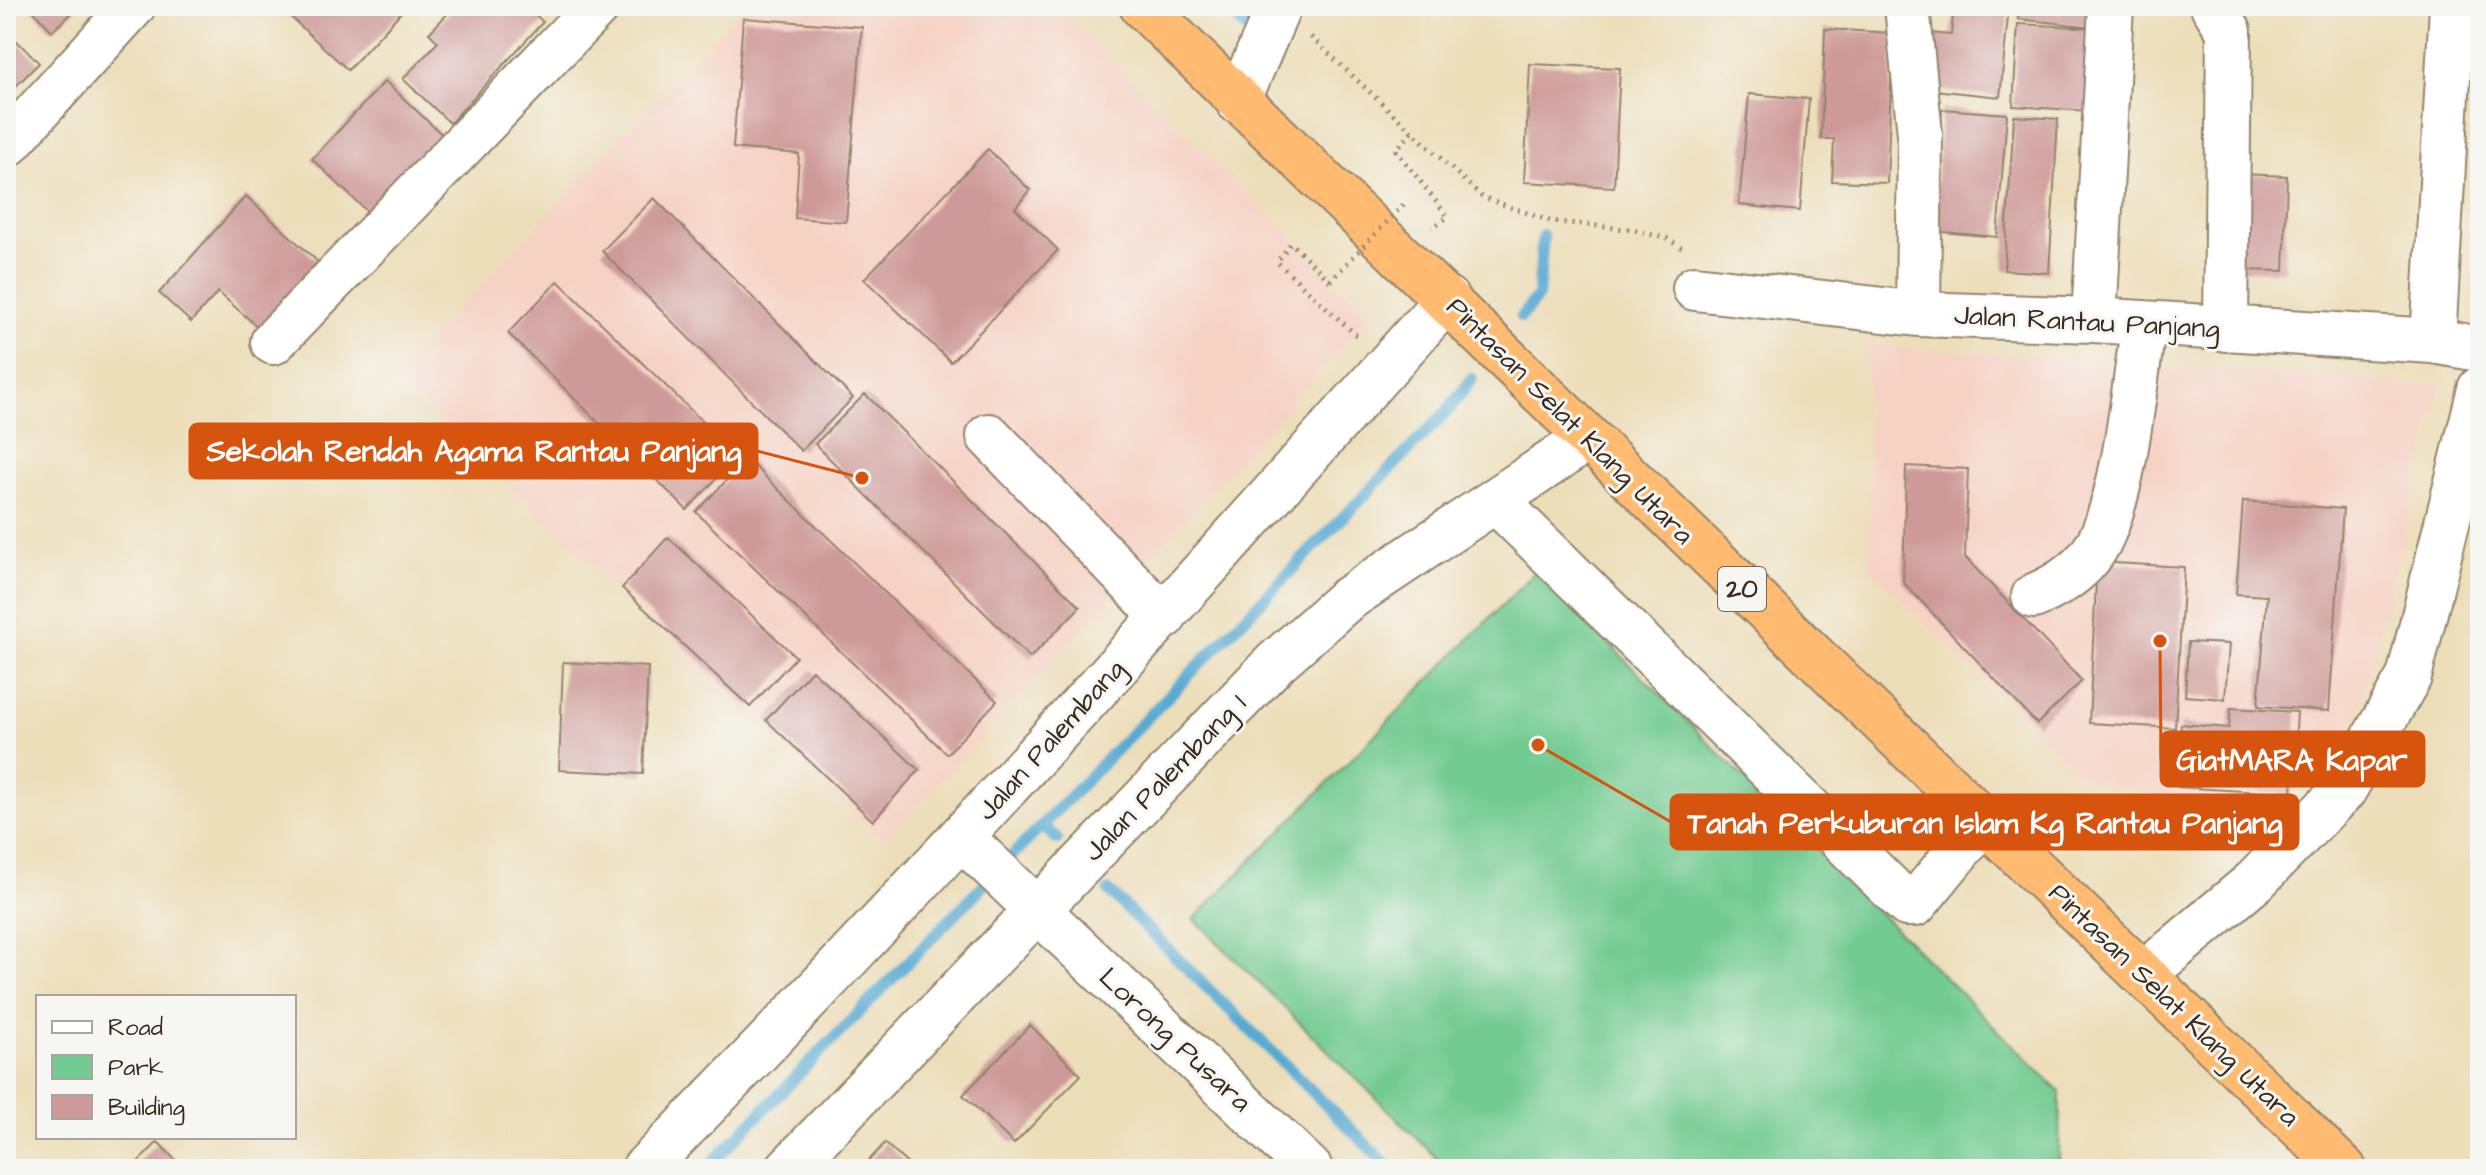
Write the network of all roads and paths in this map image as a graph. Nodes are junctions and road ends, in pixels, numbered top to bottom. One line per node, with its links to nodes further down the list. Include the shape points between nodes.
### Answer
1 (133, 6): 11 (street)
2 (597, 6): 22 (street)
3 (1142, 6): 9 (highway, Pintasan Selat Klang Utara / 20)
4 (1279, 6): 9 (street); 10 (path)
5 (1907, 6): 17 (street, via 1920,134)
6 (2111, 6): 18 (street)
7 (2213, 6): 20 (street, via 2229,31)
8 (2452, 6): 21 (street)
9 (1238, 101): 15 (highway, Pintasan Selat Klang Utara / 20)
10 (1412, 132): 13 (path, via 1396,150 1448,217 1434,230); 14 (path, via 1482,197 1550,221 1668,239 1682,248)
11 (8, 141)
12 (1415, 211): 16 (path, bridge, via 1406,202 1330,281 1291,243 1277,262)
13 (1425, 221)
14 (1695, 288): 17 (street, Jalan Rantau Panjang)
15 (1447, 299): 26 (highway, Pintasan Selat Klang Utara / 20); 29 (street, Jalan Palembang)
16 (1329, 308)
17 (1918, 314): 18 (street, Jalan Rantau Panjang)
18 (2094, 320): 19 (street, Jalan Rantau Panjang)
19 (2144, 323): 20 (street, Jalan Rantau Panjang); 28 (street, via 2116,494 2099,543 2065,582)
20 (2226, 329): 21 (street, Jalan Rantau Panjang)
21 (2433, 341): 23 (street, Jalan Rantau Panjang)
22 (273, 342)
23 (2480, 349)
24 (2480, 389): 33 (street, via 2402,690 2344,790 2255,881)
25 (989, 436): 29 (street)
26 (1587, 439): 27 (street, Jalan Palembang 1); 30 (highway, Pintasan Selat Klang Utara / 20)
27 (1496, 501): 30 (street, via 1907,904 1915,904); 32 (street, Jalan Palembang 1, via 1346,600)
28 (2034, 596)
29 (1164, 617): 31 (street, Jalan Palembang)
30 (1983, 821): 33 (highway, Pintasan Selat Klang Utara / 20)
31 (972, 848): 32 (street, Lorong Pusara); 34 (street, Jalan Palembang)
32 (1031, 904): 35 (street, Jalan Palembang 1); 36 (street, Lorong Pusara)
33 (2144, 974): 37 (highway, Pintasan Selat Klang Utara / 20)
34 (644, 1169)
35 (788, 1169)
36 (1310, 1169)
37 (2344, 1169)

